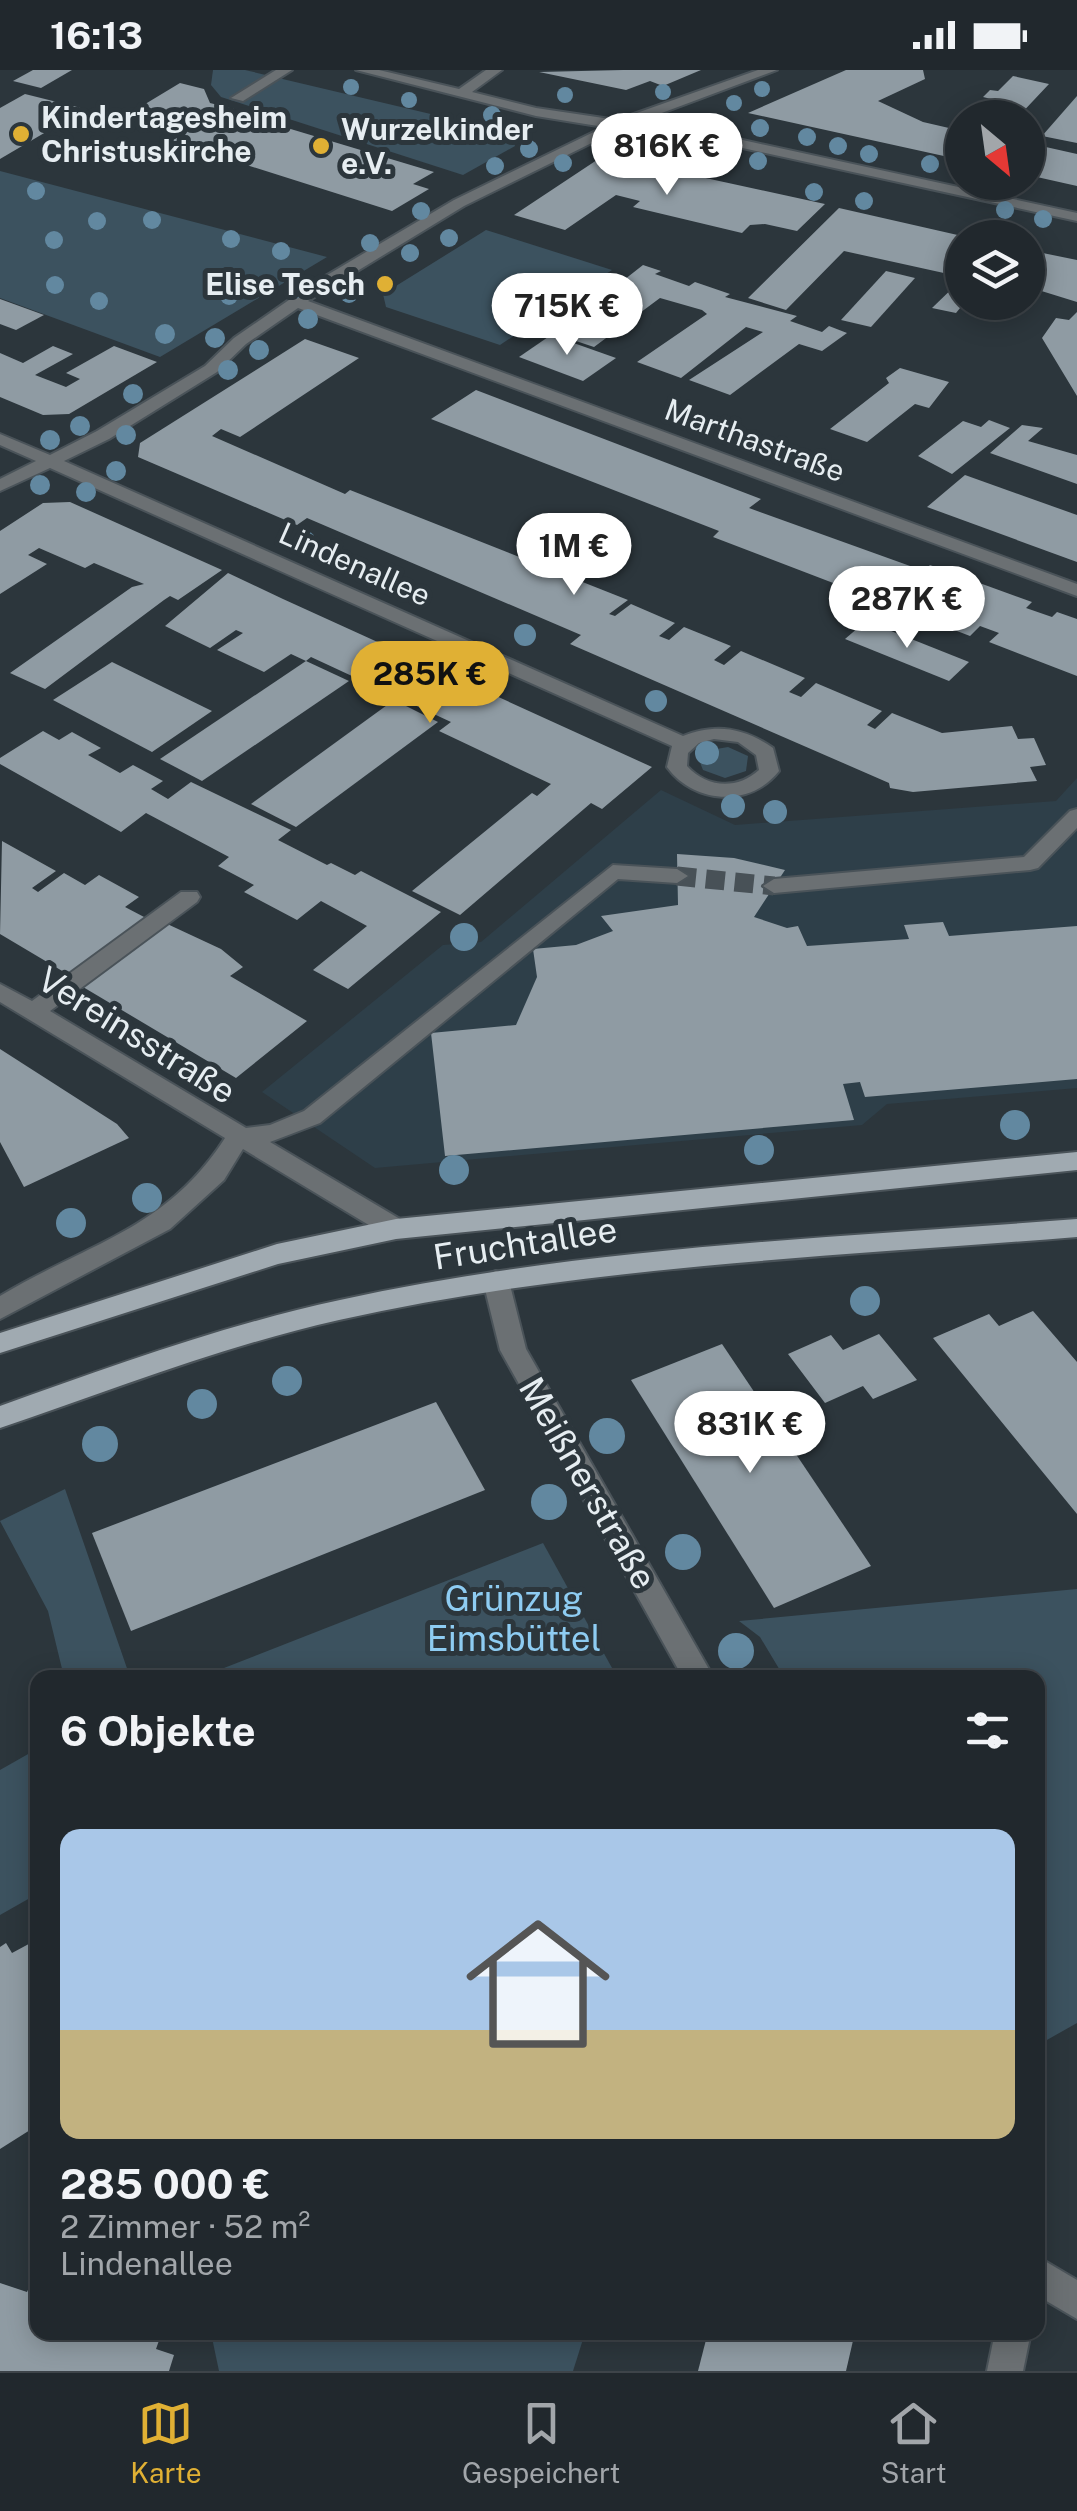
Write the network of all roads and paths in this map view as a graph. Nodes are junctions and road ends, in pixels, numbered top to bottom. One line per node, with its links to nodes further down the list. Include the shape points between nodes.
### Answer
1 (285, 70): 6 (street)
2 (362, 70): 5 (street)
3 (495, 70): 5 (street)
4 (770, 70): 7 (street, via 708,100)
5 (462, 93): 7 (street, via 536,112)
6 (238, 98)
7 (622, 123): 9 (street); 11 (street, via 460,203)
8 (717, 124): 9 (street)
9 (738, 143): 10 (street)
10 (1077, 217)
11 (300, 303): 13 (street, via 210,369); 15 (street, Marthastraße)
12 (0, 439): 13 (street, Lindenallee)
13 (51, 461): 14 (street); 16 (street, Lindenallee)
14 (0, 486)
15 (1077, 590)
16 (684, 744)
17 (1077, 816): 19 (street, via 1030,863)
18 (677, 876): 23 (street, via 613,872 312,1117 274,1134)
19 (774, 886)
20 (189, 897): 22 (street)
21 (0, 992): 22 (street, Vereinsstraße)
22 (33, 1012): 23 (street, Vereinsstraße)
23 (238, 1138): 26 (street, Vereinsstraße); 28 (street, Vereinsstraße, via 191,1204 137,1240 42,1282)
24 (1077, 1161): 26 (main road, Fruchtallee)
25 (1077, 1228): 27 (main road, Fruchtallee, via 669,1258)
26 (396, 1229): 29 (main road, Fruchtallee, via 277,1254)
27 (496, 1280): 30 (main road, Fruchtallee, via 339,1310 194,1348); 31 (street, Meißnerstraße, via 513,1350)
28 (0, 1309)
29 (0, 1343)
30 (0, 1417)
31 (694, 1670)
32 (1045, 2279): 33 (street)
33 (1077, 2300)
34 (1012, 2340): 35 (street)
35 (1005, 2371)

